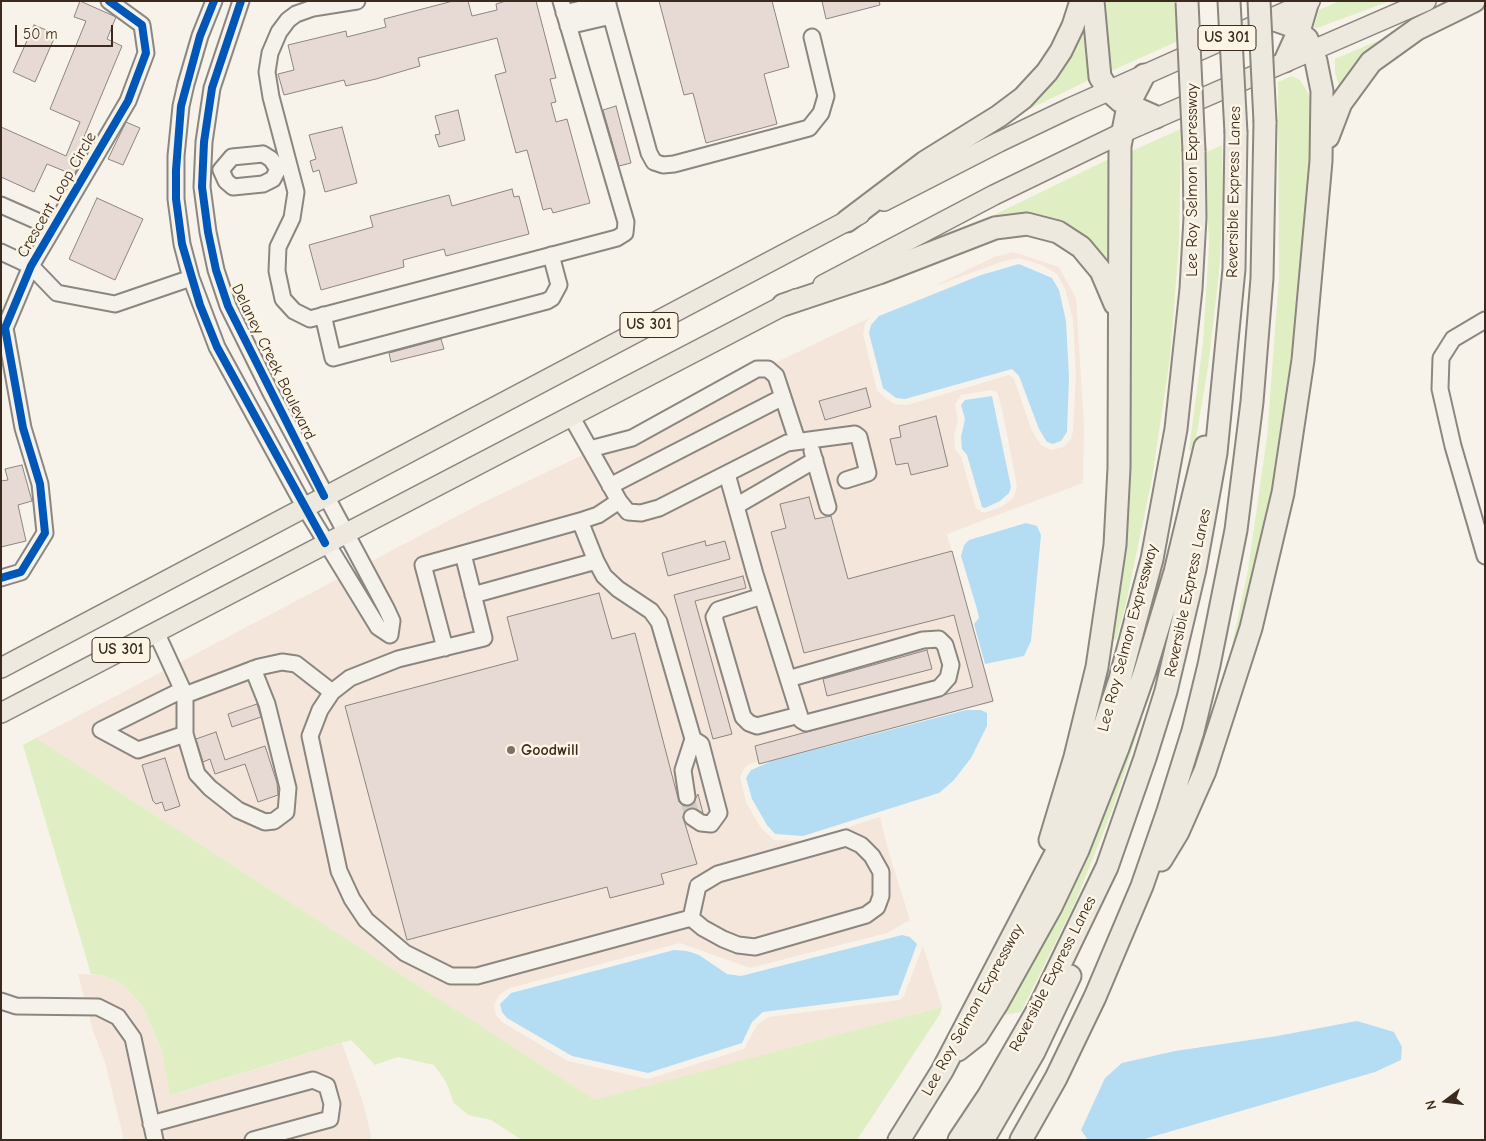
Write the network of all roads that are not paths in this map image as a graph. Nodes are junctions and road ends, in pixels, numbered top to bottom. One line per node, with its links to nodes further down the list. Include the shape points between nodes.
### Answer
1 (109, 1): 32 (street, Crescent Loop Circle, via 142,25 146,53 128,101)
2 (214, 1): 36 (street, via 186,84 176,156 176,199)
3 (241, 1): 28 (street, Delaney Creek Boulevard, via 212,88)
4 (357, 1): 13 (street)
5 (1081, 1): 31 (highway, via 1061,51 1023,98 925,162)
6 (1093, 1): 22 (highway, via 1098,72)
7 (1230, 1): 42 (highway, Reversible Express Lanes, bridge, via 1236,133 1234,269)
8 (1259, 1): 79 (highway, bridge, via 1265,122 1262,278 1252,402 1236,530 1193,731)
9 (1426, 1): 19 (main road, US 301)
10 (1474, 1): 26 (highway, via 1411,33 1371,62 1341,103)
11 (1187, 2): 80 (highway, Lee Roy Selmon Expressway, bridge, via 1194,151 1192,280 1174,438 1152,559 1134,632 1108,717 1067,829)
12 (1308, 2): 16 (main road, US 301); 17 (highway)
13 (326, 4): 27 (street, via 288,20 270,53 267,72)
14 (609, 7): 15 (street); 18 (street, via 649,153 654,162 663,165 810,128 821,113 826,96)
15 (565, 13): 34 (street, via 626,222 625,233 616,238)
16 (1272, 19): 17 (highway); 21 (main road, US 301)
17 (1299, 31): 19 (highway); 20 (highway)
18 (812, 37)
19 (1312, 50): 20 (main road, US 301); 26 (highway, via 1322,91)
20 (1285, 61): 24 (main road, US 301)
21 (1144, 75): 22 (main road, US 301); 23 (highway)
22 (1109, 90): 23 (highway); 31 (main road, US 301, via 999,142)
23 (1128, 106): 24 (highway); 25 (highway)
24 (1156, 117): 25 (main road, US 301)
25 (1122, 133): 37 (main road, US 301, via 994,195); 38 (highway)
26 (1321, 161): 79 (highway, via 1303,360 1286,477 1264,577 1236,680 1205,771 1178,832)
27 (285, 169): 29 (street, via 263,154 232,157); 29 (street, via 263,184 233,187); 39 (street, via 296,192 292,218 278,247 277,271 283,299 310,319)
28 (203, 170): 29 (street); 50 (street, Delaney Creek Boulevard, via 208,232 228,306)
29 (221, 170)
30 (1, 205): 32 (street)
31 (847, 221): 50 (main road, US 301)
32 (53, 228): 35 (street, Crescent Loop Circle)
33 (1, 252): 35 (street)
34 (551, 255): 39 (street); 39 (street, via 559,284 547,301 333,358)
35 (31, 266): 36 (street, via 57,293 115,304); 61 (street, Crescent Loop Circle, via 5,328 23,428 40,484 45,533 21,572)
36 (191, 278): 52 (street, via 217,347)
37 (783, 305): 38 (highway, via 879,273 995,228 1027,224 1058,232 1087,253 1106,280); 43 (main road, US 301)
38 (1118, 312): 80 (highway, via 1118,498 1105,619 1081,735)
39 (323, 315)
40 (1485, 320): 59 (street, via 1453,339 1441,358 1440,389)
41 (783, 398): 44 (street); 45 (street, via 776,376 768,369 757,370 632,438); 49 (street)
42 (1222, 402): 83 (highway, Reversible Express Lanes, via 1210,492 1181,631 1156,726 1106,867); 84 (highway, via 1199,466 1175,572 1145,671 1078,850 1051,907)
43 (571, 416): 45 (street); 56 (main road, US 301)
44 (803, 440): 46 (street); 47 (street); 48 (street, via 855,434 859,437 868,473)
45 (590, 449): 49 (street)
46 (815, 460): 53 (street); 54 (street)
47 (727, 474): 51 (street, via 659,508 641,513 628,512); 53 (street)
48 (846, 480)
49 (610, 486): 51 (street)
50 (324, 496): 52 (main road, US 301); 56 (street, Delaney Creek Boulevard)
51 (619, 501): 55 (street, via 598,515)
52 (304, 506): 57 (street); 68 (main road, US 301)
53 (736, 506): 63 (street)
54 (828, 507)
55 (580, 521): 58 (street); 60 (street)
56 (344, 532): 57 (main road, US 301); 65 (street, Delaney Creek Boulevard, via 392,621)
57 (325, 543): 64 (main road, US 301); 65 (street, via 378,627)
58 (463, 554): 62 (street); 66 (street, via 424,565)
59 (1485, 556)
60 (596, 561): 62 (street); 76 (street, via 604,576 651,610 659,622)
61 (1, 578)
62 (473, 595): 66 (street, via 484,638)
63 (762, 596): 70 (street); 74 (street, via 718,610 714,616 743,716 757,726)
64 (156, 632): 72 (street); 73 (main road, US 301)
65 (390, 635): 67 (street, Delaney Creek Boulevard)
66 (445, 648): 67 (street)
67 (398, 659): 71 (street, via 350,678)
68 (1, 668)
69 (253, 669): 71 (street, via 282,662 296,664); 72 (street); 75 (street, via 267,704 288,788 286,812 274,821 264,822 238,810 197,774)
70 (788, 678): 74 (street); 74 (street, via 923,640 938,639 945,645 951,665 948,678 939,688 806,723)
71 (332, 692): 81 (street, via 320,710 310,736 339,871 366,920 405,953 451,976 477,976)
72 (184, 693): 75 (street); 75 (street, via 101,730 138,750)
73 (1, 713)
74 (799, 715)
75 (185, 734)
76 (693, 739): 77 (street, via 683,770); 78 (street, via 701,744 719,813 711,824 701,823)
77 (687, 797)
78 (692, 817)
79 (1142, 886): 91 (highway, via 1096,997)
80 (1037, 888): 84 (highway, Lee Roy Selmon Expressway)
81 (691, 918): 81 (street, via 723,939 755,947 866,915 877,907 881,896 881,872 861,845 846,838 718,874 698,886)
82 (1, 1002): 85 (street, via 16,1006 98,1007 118,1017 133,1038)
83 (1048, 1006): 89 (highway, Reversible Express Lanes); 90 (highway, via 1034,1052)
84 (978, 1019): 88 (highway, Lee Roy Selmon Expressway, via 945,1064)
85 (151, 1124): 86 (street); 87 (street, via 313,1080 327,1086 332,1104 330,1119)
86 (155, 1140)
87 (253, 1140)
88 (899, 1140)
89 (959, 1140)
90 (983, 1140)
91 (1021, 1140)

